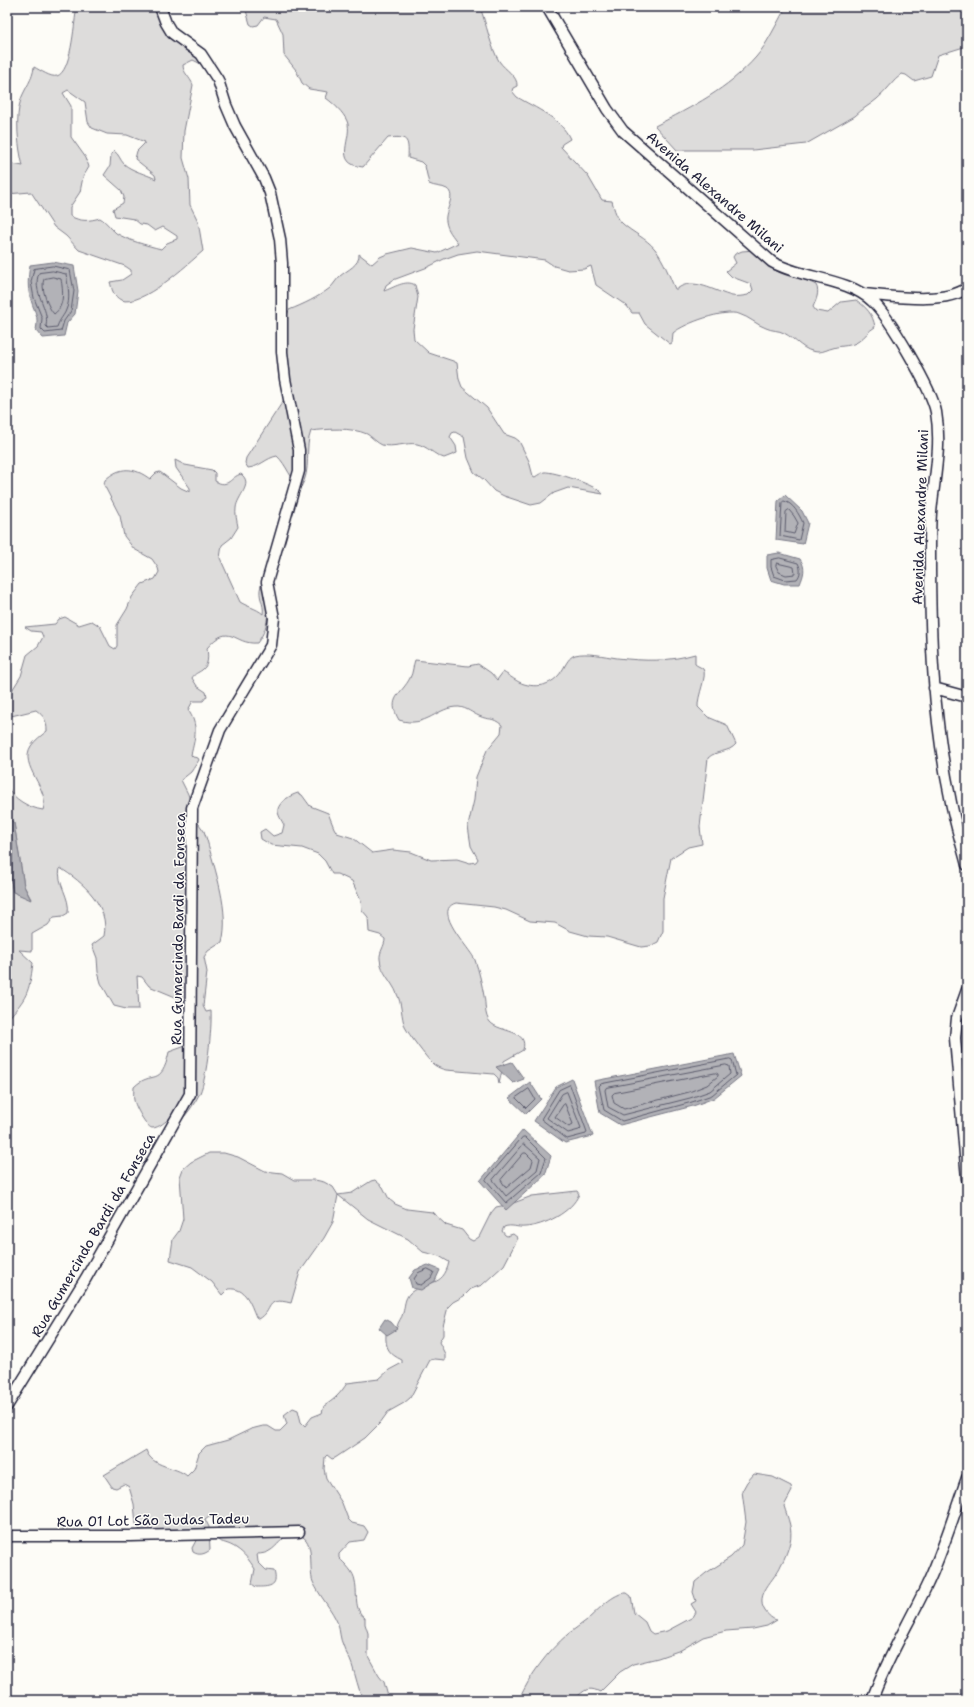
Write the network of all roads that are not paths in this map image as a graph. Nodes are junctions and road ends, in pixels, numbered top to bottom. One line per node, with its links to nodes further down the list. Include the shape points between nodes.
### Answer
1 (160, 7): 10 (street, Rua Gumercindo Bardi da Fonseca, via 172,33 201,54 215,75 235,126 270,193 280,239 282,352 299,450 299,471 267,582 274,618 271,645 220,730 192,808 190,1094 86,1278)
2 (547, 7): 4 (street, Avenida Alexandre Milani, via 615,122 633,141 704,200 772,262 793,272)
3 (967, 288): 4 (street, via 931,299)
4 (863, 294): 5 (street, Avenida Alexandre Milani, via 888,320 920,375 935,410 938,451 931,514 930,573)
5 (934, 688): 6 (street); 7 (street, Avenida Alexandre Milani, via 950,798)
6 (967, 697)
7 (967, 865)
8 (967, 990): 9 (street, via 956,1018 955,1038)
9 (967, 1179)
10 (7, 1406)
11 (967, 1478): 14 (street, via 927,1586 878,1681)
12 (299, 1532): 13 (street, Rua 01 Lot São Judas Tadeu)
13 (7, 1536)
14 (872, 1700)

